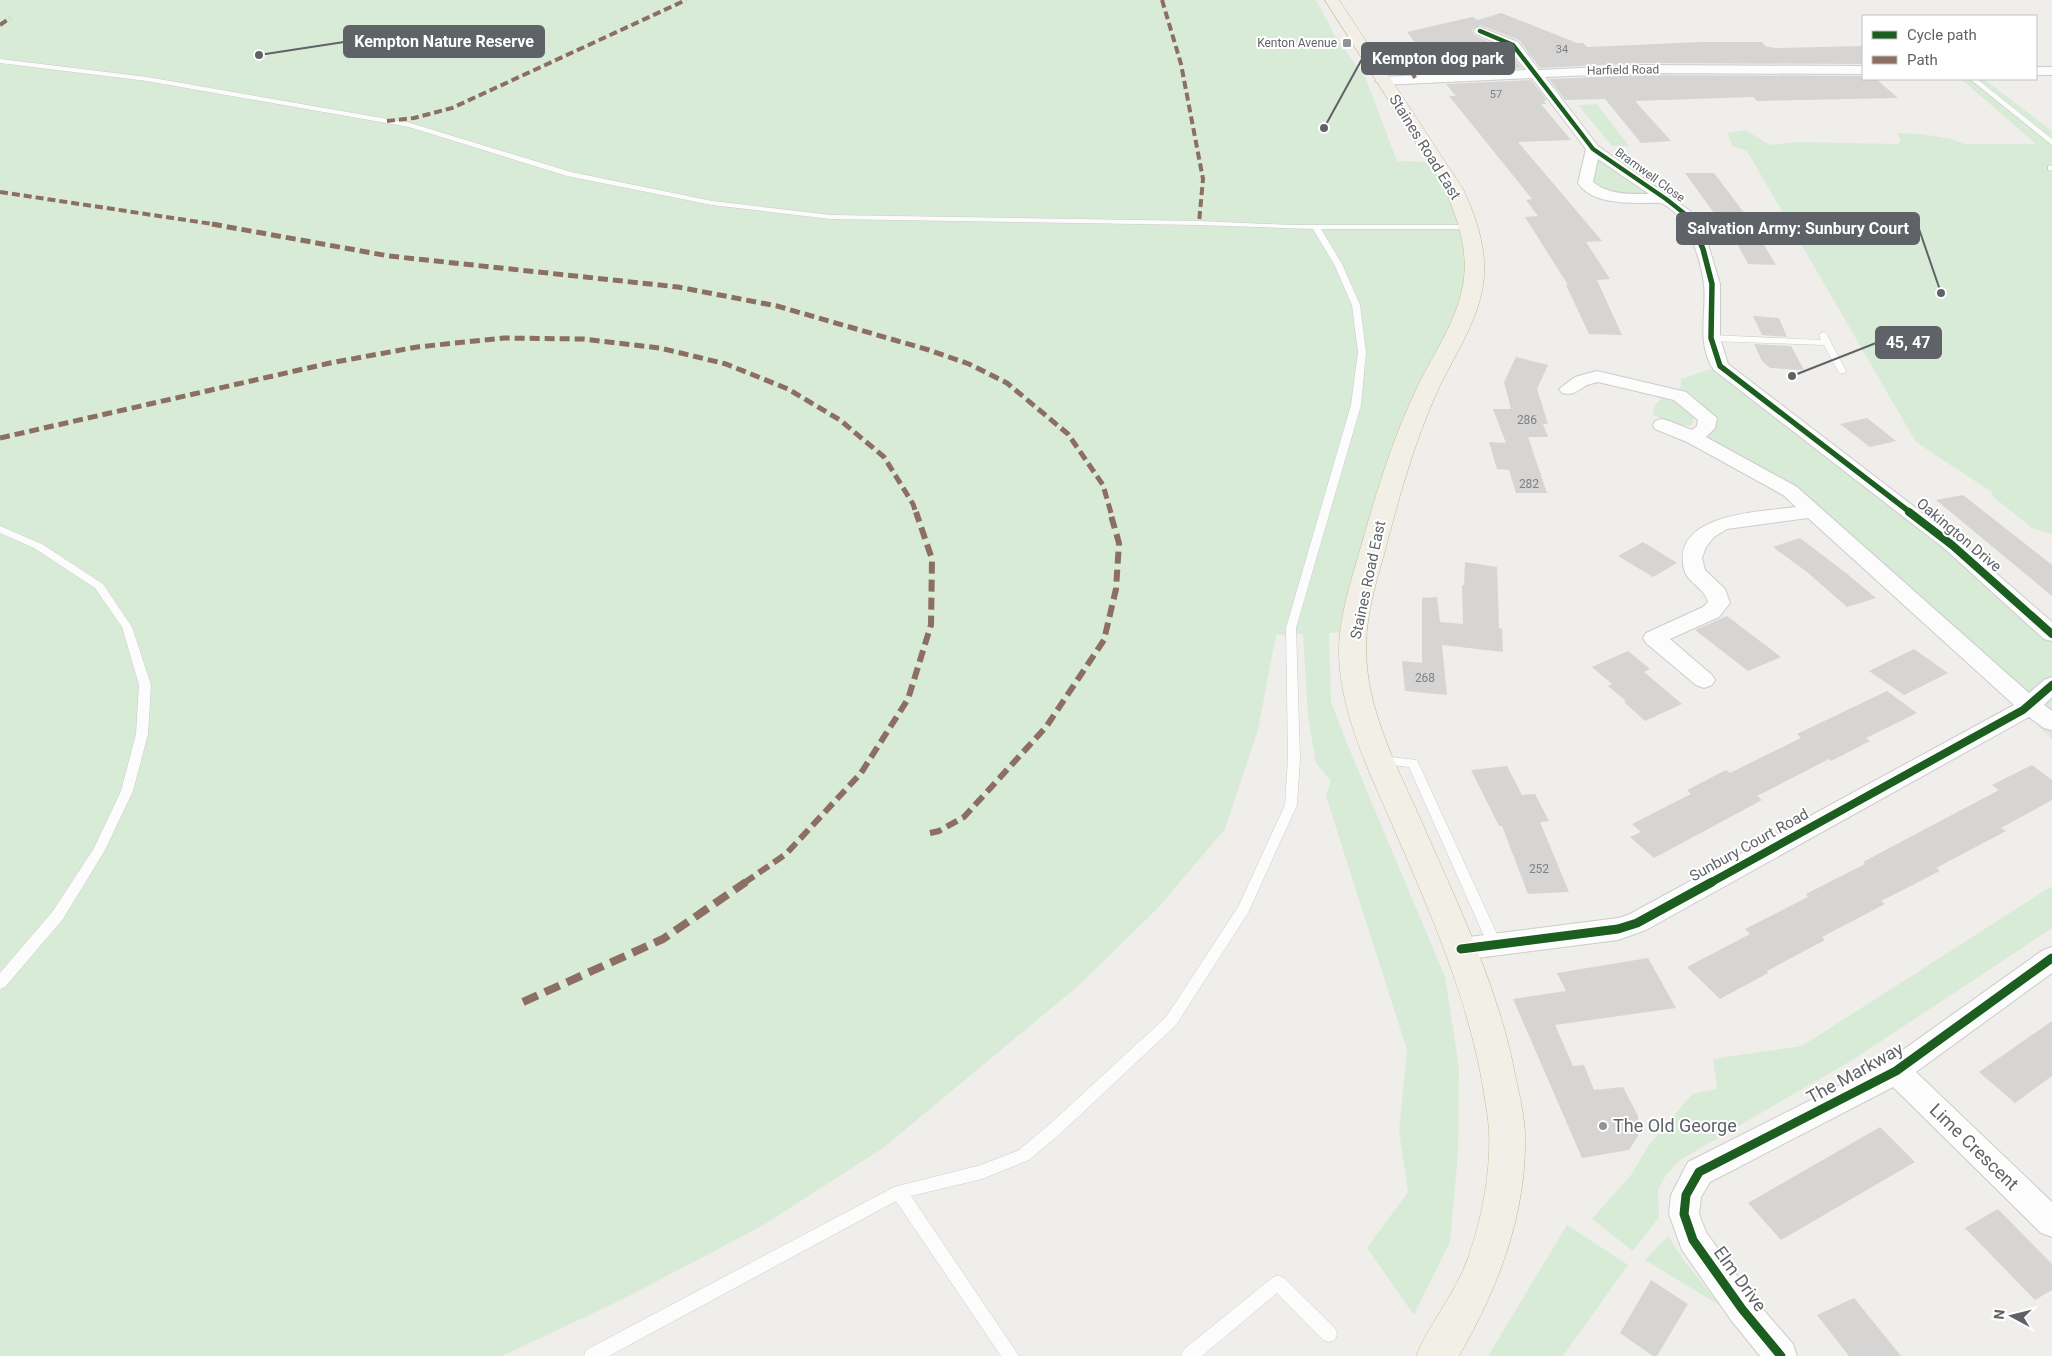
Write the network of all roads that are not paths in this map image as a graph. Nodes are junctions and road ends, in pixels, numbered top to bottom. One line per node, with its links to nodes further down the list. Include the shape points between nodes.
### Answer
1 (1332, 0): 9 (highway, Staines Road East)
2 (1480, 31): 7 (street, Bramwell Close, via 1513,45)
3 (0, 61): 13 (lane, via 147,79 410,125 570,174 712,203 831,217)
4 (1862, 70): 7 (street, Harfield Road)
5 (2037, 71): 6 (street)
6 (2052, 71)
7 (1535, 72): 9 (street, Harfield Road); 11 (street, Bramwell Close)
8 (1974, 80): 10 (lane)
9 (1382, 81): 14 (highway, Staines Road East, via 1454,189)
10 (2052, 143)
11 (1593, 148): 12 (street, Bramwell Close); 12 (street, Bramwell Close, via 1585,178 1590,189 1612,196)
12 (1666, 198): 15 (street, Bramwell Close, via 1685,214 1703,249 1712,284)
13 (1316, 227): 14 (lane); 34 (lane, via 1356,304 1362,352 1356,405 1291,628 1294,759 1291,805 1243,909 1171,1021 1024,1155 982,1172)
14 (1468, 227): 28 (highway, Staines Road East, via 1473,254 1473,283 1464,320 1410,429 1386,501 1354,632 1353,660 1361,706)
15 (1711, 338): 16 (lane, via 1826,339); 20 (street, Bramwell Close, via 1720,366)
16 (1842, 372)
17 (1568, 389): 19 (street, via 1600,368 1680,396 1708,418 1706,428)
18 (1662, 425): 19 (street)
19 (1694, 438): 21 (street, via 1790,491)
20 (1846, 462): 23 (street, Oakington Drive, via 1952,545)
21 (1813, 511): 24 (street, via 1722,524 1696,545 1692,558 1695,572 1717,594 1719,603 1711,612 1654,638); 26 (street)
22 (0, 529): 32 (lane, via 38,546 100,586 127,627 145,685 142,734 127,791 99,850 58,914)
23 (2052, 634)
24 (1704, 680)
25 (2052, 685): 26 (street)
26 (2029, 706): 27 (street); 29 (street, Sunbury Court Road, via 1637,923 1618,929)
27 (2052, 722)
28 (1380, 760): 29 (lane, via 1413,763); 30 (highway, Staines Road East)
29 (1495, 945): 30 (street, Sunbury Court Road)
30 (1461, 950): 41 (highway, Staines Road East, via 1482,1004 1497,1061 1507,1134 1502,1190 1491,1247 1467,1303)
31 (2052, 958): 33 (street, The Markway)
32 (0, 983)
33 (1896, 1071): 35 (street, The Markway, via 1699,1172 1686,1195); 36 (street, Lime Crescent)
34 (899, 1192): 38 (lane); 39 (lane)
35 (1684, 1214): 42 (street, Elm Drive, via 1693,1240 1742,1309)
36 (2052, 1223)
37 (1329, 1334): 40 (lane, via 1278,1283)
38 (592, 1356)
39 (1011, 1356)
40 (1189, 1356)
41 (1436, 1356)
42 (1781, 1356)

